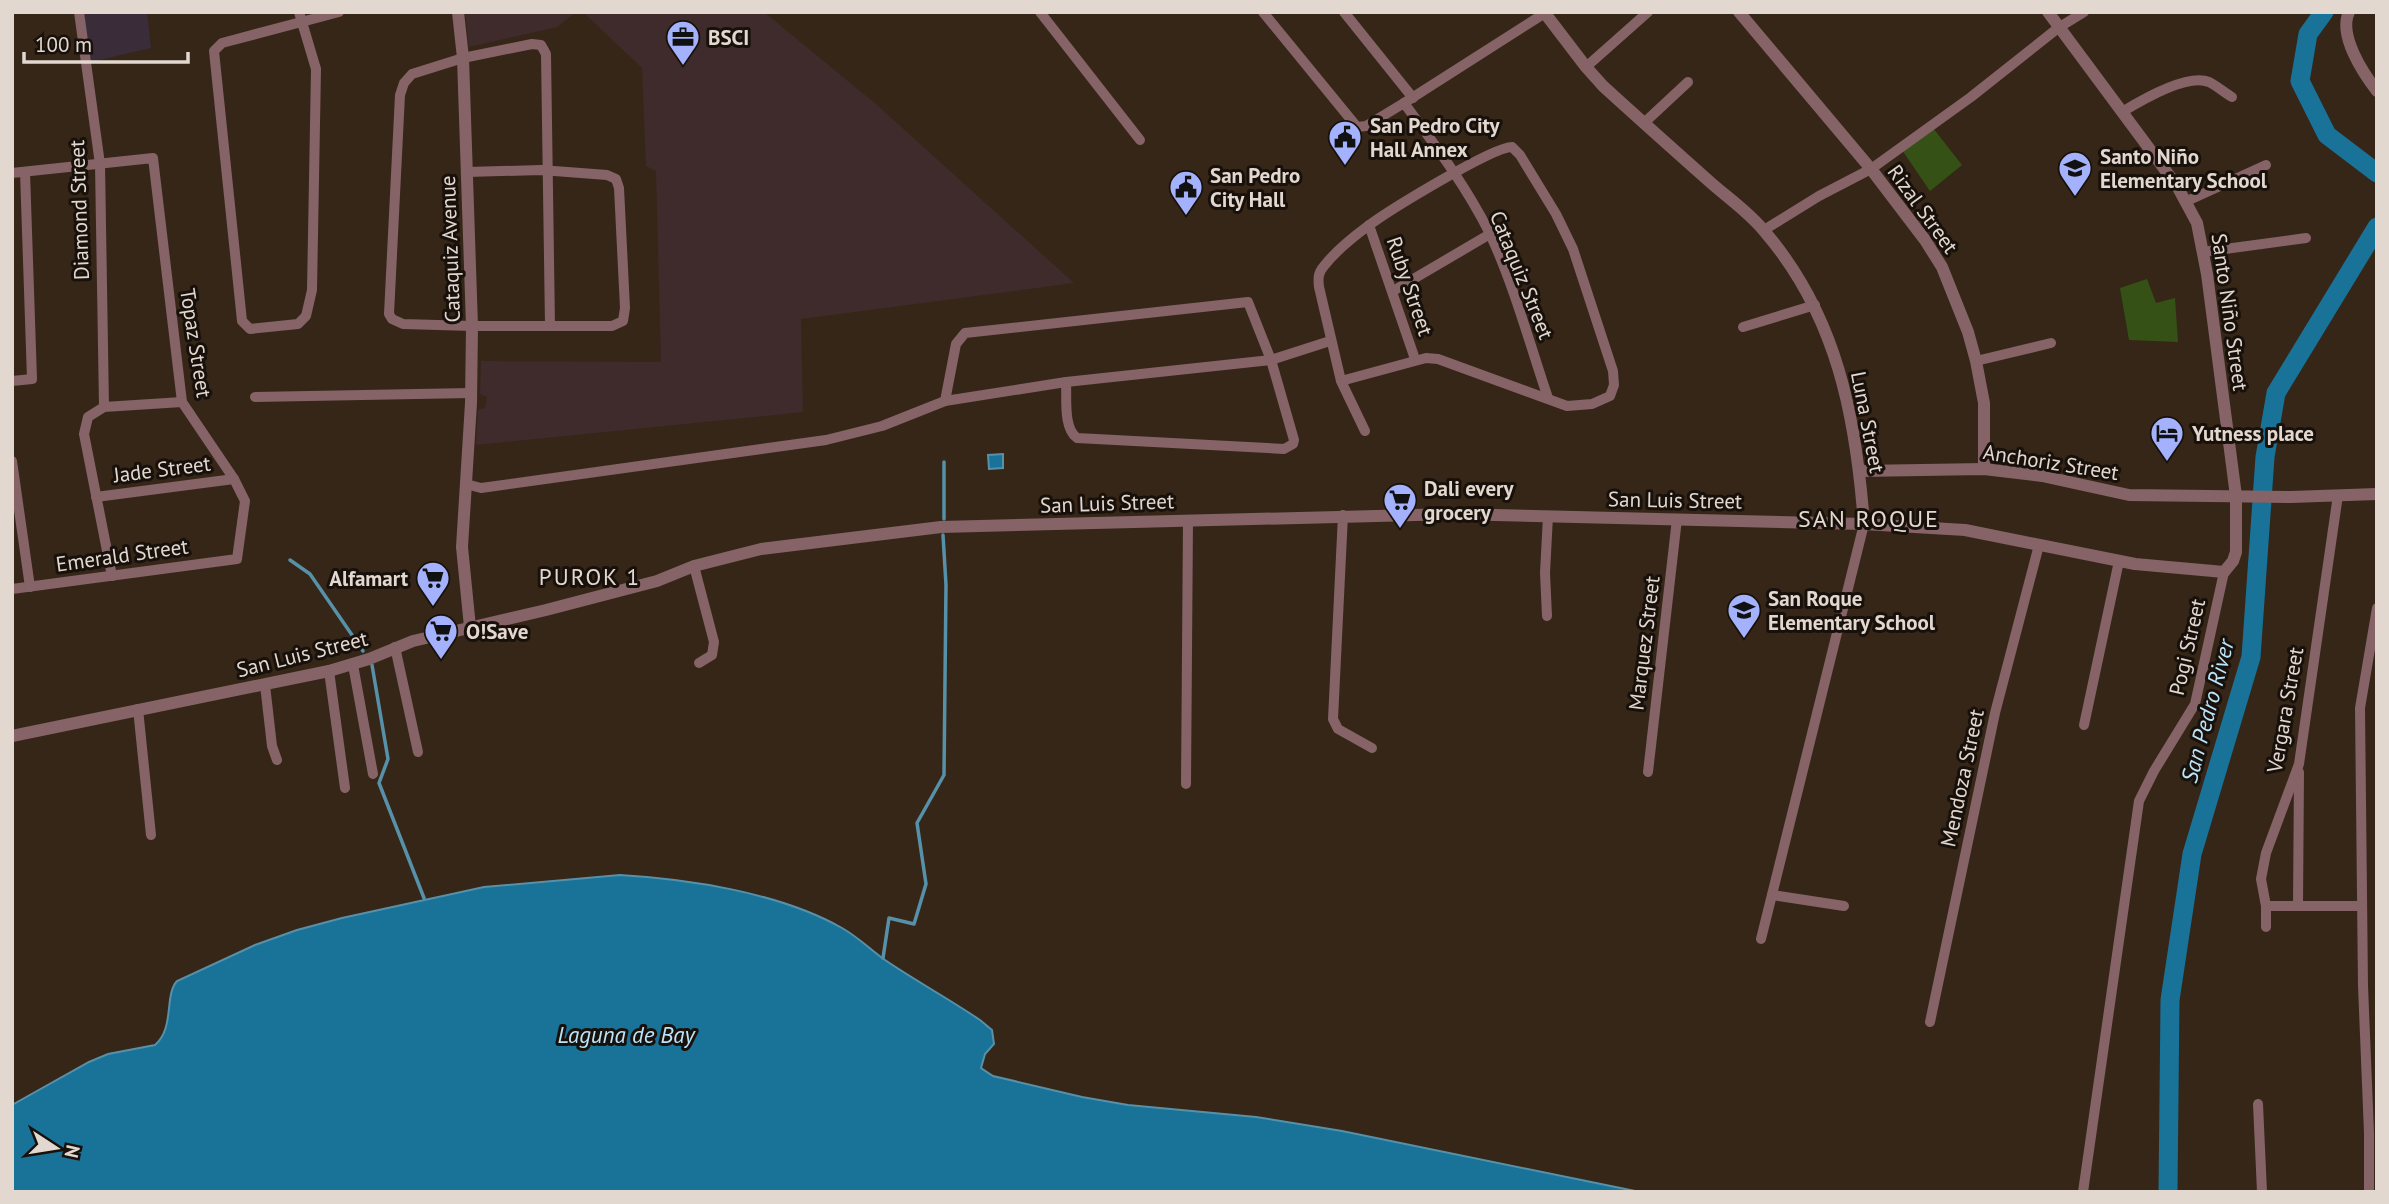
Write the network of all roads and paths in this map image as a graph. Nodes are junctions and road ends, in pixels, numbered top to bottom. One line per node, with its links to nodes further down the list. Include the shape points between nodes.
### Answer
1 (79, 12): 24 (street, Diamond Street)
2 (339, 12): 13 (street)
3 (458, 12): 15 (street, Cataquiz Avenue)
4 (1040, 12): 23 (street)
5 (1263, 12): 20 (street, via 1357,127)
6 (1344, 12): 20 (street, Cataquiz Street)
7 (1648, 12): 16 (street)
8 (1739, 12): 26 (street, Rizal Street)
9 (2048, 12): 14 (street, Santo Niño Street)
10 (2084, 12): 14 (street)
11 (2349, 12): 18 (street, via 2346,29 2357,63)
12 (1545, 13): 16 (street, Luna Street); 20 (street)
13 (301, 17): 13 (street, via 222,43 214,51 242,321 250,329 298,324 309,306 316,69)
14 (2059, 28): 21 (street, Santo Niño Street); 26 (street)
15 (463, 58): 27 (street, via 531,44 545,50); 29 (street, Cataquiz Avenue); 40 (street, via 412,74 401,89 388,307 392,319 403,324)
16 (1586, 68): 22 (street, Luna Street)
17 (1688, 82): 22 (street)
18 (2377, 91)
19 (2232, 97): 21 (street, via 2198,81 2167,89)
20 (1408, 100): 30 (street, Cataquiz Street)
21 (2122, 113): 32 (street, Santo Niño Street)
22 (1644, 123): 34 (street, Luna Street)
23 (1140, 140)
24 (100, 164): 28 (street); 55 (street, Topaz Street, via 153,158); 56 (street, Diamond Street)
25 (2266, 164): 32 (street)
26 (1871, 169): 34 (street); 47 (street, Rizal Street, via 1942,267)
27 (548, 170): 29 (street); 41 (street); 41 (street, via 616,179 625,308 622,321 612,326)
28 (25, 172): 31 (street); 48 (street, via 32,379)
29 (467, 172): 40 (street, Cataquiz Avenue)
30 (1455, 172): 33 (street); 35 (street, Cataquiz Street); 53 (street, via 1501,148 1512,147 1573,249 1614,385 1610,396 1592,404 1567,406)
31 (12, 173)
32 (2187, 201): 37 (street, Santo Niño Street)
33 (1368, 225): 38 (street, Ruby Street); 43 (street, via 1319,274)
34 (1764, 230): 39 (street, Luna Street)
35 (1490, 233): 38 (street); 53 (street, Cataquiz Street)
36 (2306, 238): 37 (street)
37 (2203, 252): 65 (street, Santo Niño Street)
38 (1393, 291): 45 (street, Ruby Street)
39 (1815, 304): 42 (street); 60 (street, Luna Street, via 1847,400)
40 (472, 326): 41 (street); 51 (street, Cataquiz Avenue)
41 (550, 326)
42 (1743, 327)
43 (1330, 341): 46 (street); 50 (street)
44 (2051, 343): 47 (street)
45 (1415, 359): 50 (street); 53 (street, via 1437,359)
46 (1271, 360): 49 (street); 49 (street, via 1295,435 1293,444 1284,449 1077,438 1069,426); 54 (street, via 1248,302 971,331 956,344)
47 (1976, 361): 59 (street, Rizal Street, via 1984,403)
48 (12, 381)
49 (1066, 382): 54 (street)
50 (1341, 382): 57 (street)
51 (471, 393): 52 (street); 62 (street, Cataquiz Avenue)
52 (255, 397)
53 (1548, 398)
54 (945, 401): 62 (street, via 882,426 826,440 481,488)
55 (182, 402): 56 (street); 61 (street, Topaz Street)
56 (104, 407): 66 (street, via 88,417 84,434)
57 (1365, 430)
58 (12, 461): 78 (street)
59 (1984, 469): 60 (street, Anchoriz Street); 65 (street, Anchoriz Street, via 2129,495)
60 (1860, 471): 71 (street, Luna Street)
61 (234, 479): 66 (street, Jade Street); 73 (street, Topaz Street, via 245,501)
62 (466, 484): 82 (street, Cataquiz Avenue, via 462,547)
63 (2377, 494): 64 (street, Anchoriz Street)
64 (2338, 495): 65 (street, Anchoriz Street); 94 (street, Vergara Street)
65 (2242, 496): 76 (street, Santo Niño Street, via 2236,552)
66 (96, 497): 77 (street)
67 (1343, 515): 68 (street, San Luis Street); 70 (street, San Luis Street); 91 (street, via 1333,719 1338,729)
68 (1548, 516): 69 (street, San Luis Street); 81 (street)
69 (1677, 519): 71 (street, San Luis Street); 95 (street, Marquez Street)
70 (1188, 520): 75 (street, San Luis Street, via 941,527 761,550); 97 (street)
71 (1864, 524): 72 (street, San Luis Street, via 1965,530); 100 (street, Luna Street)
72 (2039, 545): 74 (street, San Luis Street); 109 (street, Mendoza Street, via 1995,713)
73 (237, 559): 77 (street, Emerald Street)
74 (2119, 561): 76 (street, San Luis Street); 89 (street)
75 (694, 566): 82 (street, San Luis Street, via 657,581); 84 (street, via 714,642 712,655)
76 (2224, 572): 111 (street, Pogi Street, via 2194,704 2139,801)
77 (112, 576): 78 (street, Emerald Street)
78 (30, 587): 79 (street, Emerald Street)
79 (12, 589)
80 (2377, 608): 104 (street, via 2360,708)
81 (1547, 615)
82 (470, 627): 83 (street, San Luis Street)
83 (395, 647): 85 (street, San Luis Street); 92 (street)
84 (699, 663)
85 (353, 665): 86 (street, San Luis Street); 96 (street)
86 (329, 671): 87 (street, San Luis Street); 98 (street)
87 (265, 685): 88 (street, San Luis Street); 93 (street)
88 (138, 709): 90 (street, San Luis Street); 99 (street)
89 (2084, 724)
90 (12, 736)
91 (1372, 748)
92 (418, 752)
93 (277, 760)
94 (2299, 764): 101 (street); 103 (street, Vergara Street, via 2263,866 2260,879)
95 (1648, 772)
96 (373, 774)
97 (1186, 784)
98 (345, 788)
99 (151, 835)
100 (1772, 895): 102 (street); 106 (street, Luna Street)
101 (2298, 905): 103 (street); 104 (street)
102 (1844, 906)
103 (2266, 906): 105 (street, Vergara Street)
104 (2362, 906): 107 (street)
105 (2266, 927)
106 (1761, 939)
107 (2363, 986): 108 (street); 113 (street)
108 (2377, 986)
109 (1930, 1022)
110 (2258, 1104): 112 (street)
111 (2083, 1192)
112 (2262, 1192)
113 (2369, 1192)

